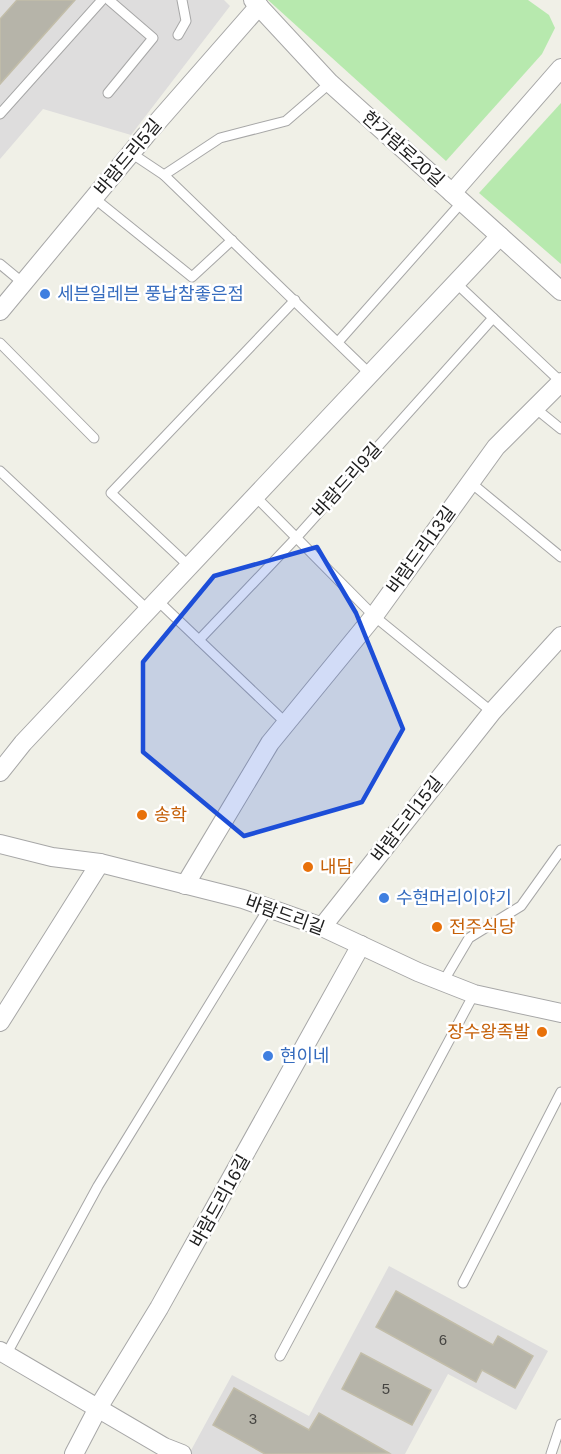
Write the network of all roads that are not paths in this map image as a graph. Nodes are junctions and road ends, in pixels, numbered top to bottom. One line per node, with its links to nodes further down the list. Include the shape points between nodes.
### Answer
1 (102, 0): 9 (lane)
2 (109, 0): 8 (lane, via 153,38)
3 (182, 0): 5 (lane, via 186,21)
4 (256, 3): 7 (street, 한가람로20길); 10 (street, 바람드리5길)
5 (178, 35)
6 (561, 68): 13 (street)
7 (330, 83): 11 (lane, via 286,121 220,138); 13 (street, 한가람로20길)
8 (108, 93)
9 (0, 114)
10 (131, 153): 11 (lane); 12 (street, 바람드리5길)
11 (164, 175): 15 (lane)
12 (94, 198): 15 (lane, via 192,278); 17 (street, 바람드리5길)
13 (457, 198): 14 (street, 한가람로20길); 23 (lane)
14 (500, 236): 18 (street); 19 (street, 한가람로20길)
15 (232, 240): 20 (lane)
16 (0, 264): 17 (lane)
17 (23, 283): 21 (street, 바람드리5길)
18 (456, 283): 22 (lane); 25 (street)
19 (561, 291)
20 (295, 300): 23 (lane); 35 (lane, via 111,493)
21 (0, 311)
22 (493, 318): 26 (lane); 33 (lane, 바람드리9길)
23 (338, 342): 25 (lane)
24 (0, 343): 29 (lane)
25 (370, 374): 32 (street)
26 (561, 382): 27 (street, 바람드리13길)
27 (535, 408): 28 (lane); 31 (street, 바람드리13길, via 496,447)
28 (561, 429)
29 (94, 438)
30 (0, 471): 36 (lane)
31 (470, 482): 34 (lane); 37 (street, 바람드리13길)
32 (255, 496): 33 (lane); 35 (street)
33 (296, 538): 37 (lane); 39 (lane, 바람드리9길)
34 (561, 557)
35 (189, 566): 36 (street)
36 (153, 605): 39 (lane); 42 (street)
37 (374, 616): 40 (lane); 41 (street, 바람드리13길)
38 (561, 636): 40 (street, 바람드리15길)
39 (199, 640): 41 (lane)
40 (492, 712): 48 (street, 바람드리15길)
41 (286, 723): 46 (street, 바람드리13길)
42 (0, 772)
43 (0, 844): 45 (street, 바람드리길, via 52,857)
44 (561, 850): 50 (lane, via 521,906 470,938)
45 (100, 863): 46 (street, 바람드리길); 53 (street)
46 (185, 885): 47 (street, 바람드리길)
47 (268, 909): 48 (street, 바람드리길); 56 (lane, via 98,1186)
48 (322, 927): 49 (street, 바람드리길)
49 (361, 945): 50 (street, 바람드리길); 58 (street, 바람드리16길, via 159,1308)
50 (443, 982): 51 (street, 바람드리길)
51 (474, 994): 52 (street, 바람드리길); 57 (lane)
52 (561, 1013)
53 (0, 1022)
54 (561, 1092): 55 (lane)
55 (463, 1283)
56 (3, 1353): 58 (street)
57 (280, 1356)
58 (98, 1408): 60 (street, 바람드리16길); 61 (street)
59 (561, 1424): 62 (lane)
60 (74, 1454)
61 (182, 1454)
62 (551, 1454)

